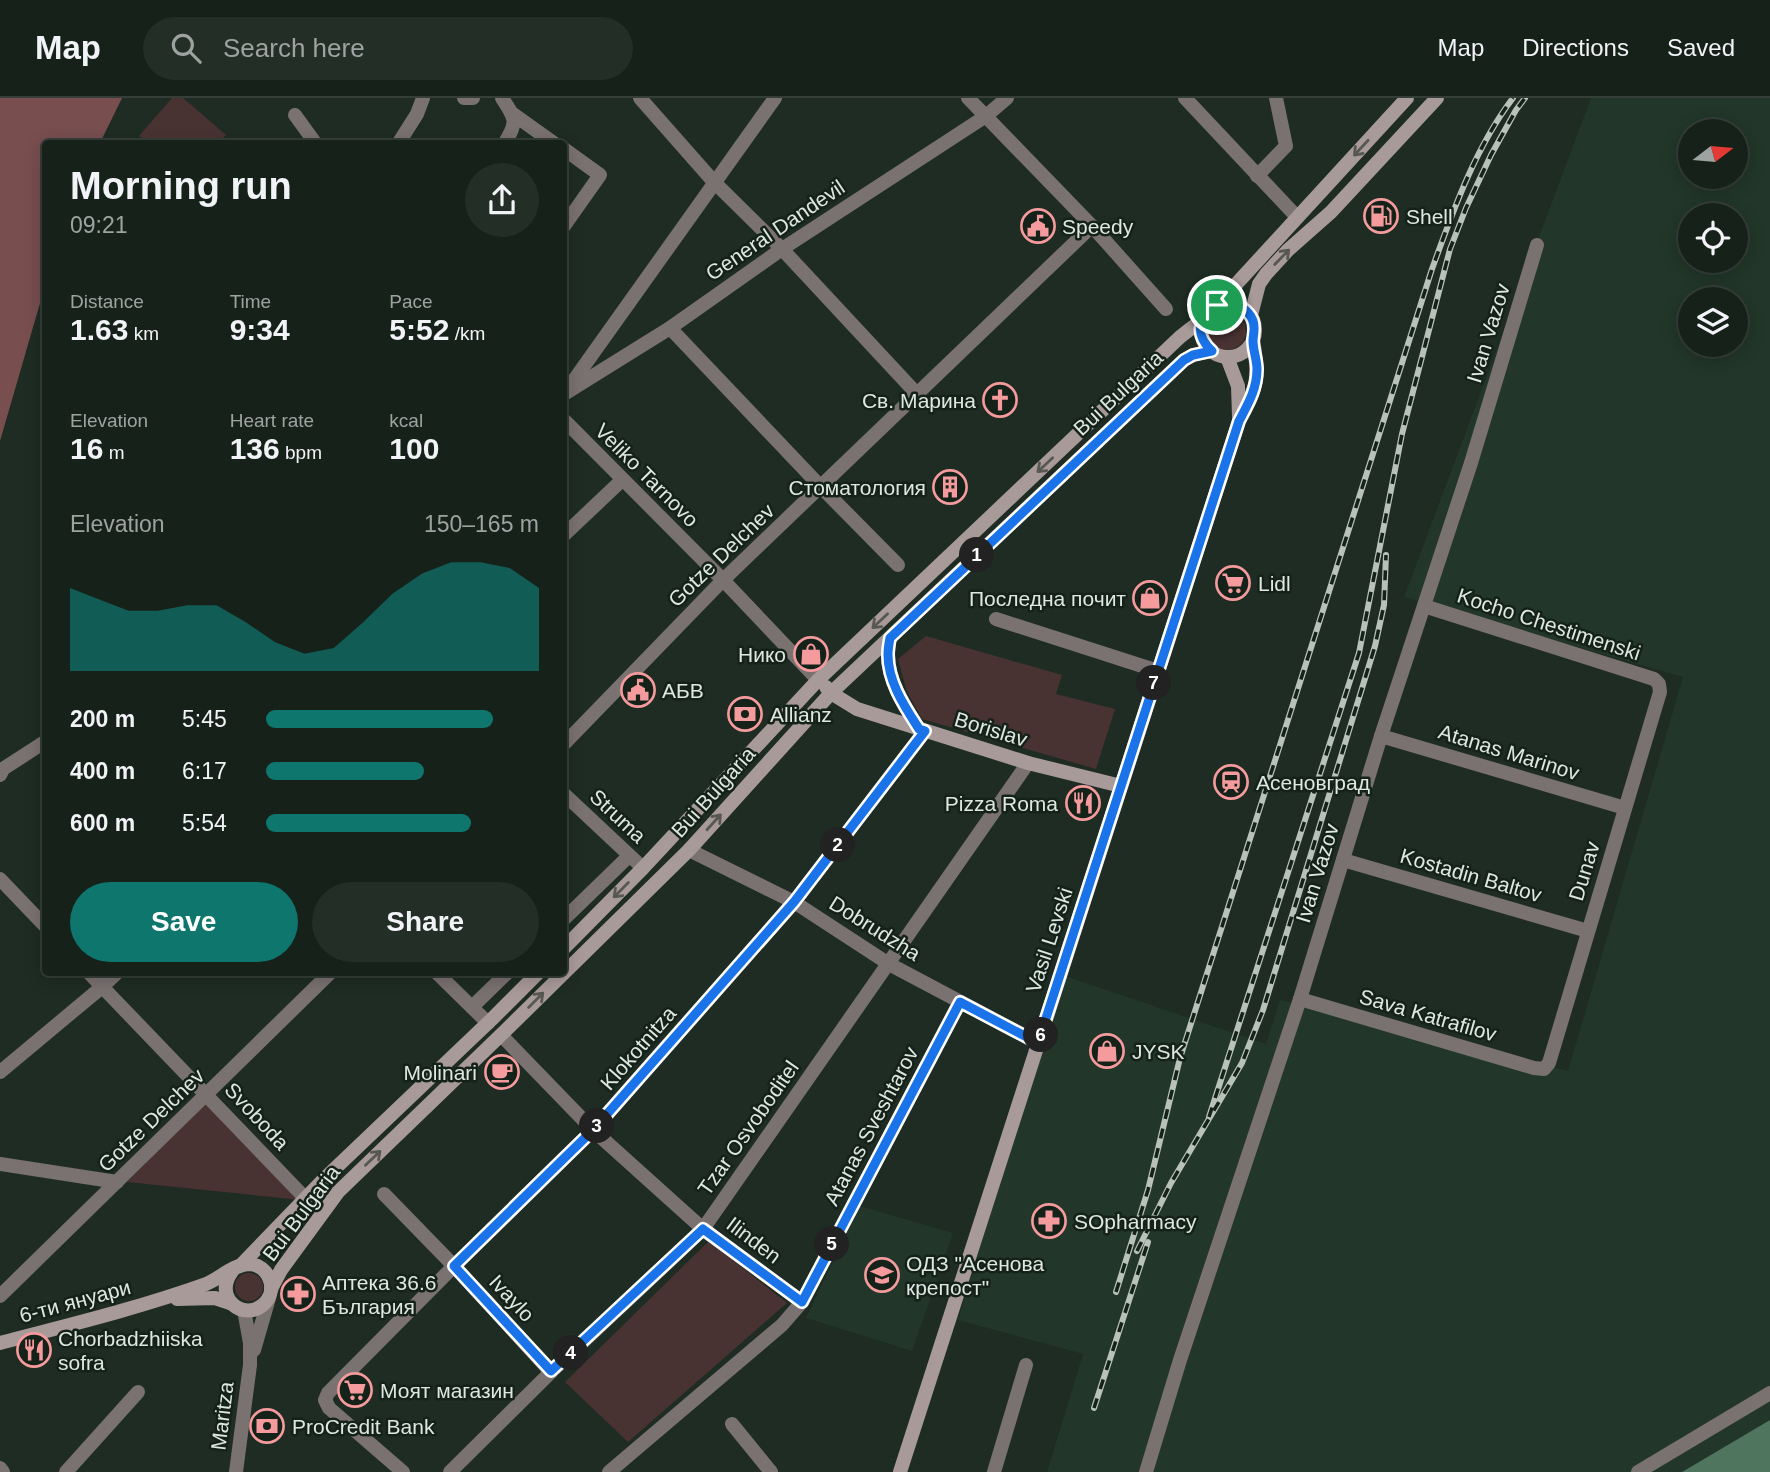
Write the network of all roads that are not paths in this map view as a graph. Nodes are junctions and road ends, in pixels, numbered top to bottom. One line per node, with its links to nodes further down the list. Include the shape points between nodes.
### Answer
1 (424, 98): 17 (street)
2 (464, 98): 3 (street)
3 (473, 98)
4 (502, 98): 13 (street)
5 (640, 98): 22 (street)
6 (775, 98): 22 (street)
7 (968, 98): 15 (street)
8 (1007, 98): 15 (street, General Dandevil)
9 (1185, 98): 21 (street)
10 (1276, 98): 21 (street, via 1286,146)
11 (1408, 98): 23 (main road, one-way to 23)
12 (1437, 98): 30 (main road, one-way to 12, via 1266,274)
13 (513, 114): 18 (street); 19 (street)
14 (295, 115): 16 (street)
15 (986, 116): 25 (street); 27 (street, General Dandevil)
16 (313, 140)
17 (401, 140)
18 (506, 140)
19 (549, 140)
20 (567, 151): 24 (street, via 600,175)
21 (1257, 176): 23 (street)
22 (714, 182): 27 (street); 33 (street)
23 (1297, 217): 28 (main road)
24 (567, 222)
25 (1092, 226): 29 (street); 40 (street, Gotze Delchev)
26 (1537, 245): 48 (street, Ivan Vazov)
27 (782, 249): 32 (street, General Dandevil); 40 (street)
28 (1217, 305): 30 (main road, via 1231,302); 31 (main road)
29 (1167, 309)
30 (1251, 315): 34 (main road)
31 (1203, 319): 35 (main road, via 1201,334); 52 (main road, Bui Bulgaria, one-way to 52)
32 (670, 328): 36 (street, General Dandevil); 44 (street)
33 (608, 331): 36 (street, via 607,346); 38 (street)
34 (1252, 341): 37 (main road, via 1242,353); 41 (main road, Vasil Levski, via 1256,382)
35 (1212, 351): 37 (main road); 50 (main road, Bui Bulgaria, via 1184,360)
36 (625, 356): 39 (street, General Dandevil)
37 (1227, 357): 41 (main road, Vasil Levski, via 1238,386)
38 (567, 389)
39 (567, 391)
40 (917, 394): 44 (street, Gotze Delchev)
41 (1239, 421): 51 (main road, Vasil Levski)
42 (567, 423): 43 (street, Veliko Tarnovo)
43 (622, 480): 45 (street); 47 (street, Veliko Tarnovo)
44 (821, 487): 46 (street); 47 (street, Gotze Delchev)
45 (567, 532)
46 (898, 565)
47 (723, 580): 52 (street, Veliko Tarnovo); 57 (street, Gotze Delchev)
48 (1424, 606): 53 (street, Kocho Chestimenski); 56 (street, Ivan Vazov)
49 (996, 619): 51 (street)
50 (890, 638): 54 (main road, Bui Bulgaria); 55 (main road, via 887,656 894,684)
51 (1158, 671): 61 (main road, Vasil Levski)
52 (818, 680): 54 (main road, Borislav); 67 (main road, Bui Bulgaria)
53 (1659, 684): 63 (street, Dunav)
54 (831, 693): 55 (main road, Borislav, via 857,709); 64 (main road, Bui Bulgaria, one-way to 54)
55 (922, 730): 59 (main road, Borislav); 69 (street, Klokotnitza)
56 (1381, 736): 63 (street, Atanas Marinov); 66 (street, Ivan Vazov)
57 (567, 741)
58 (42, 743): 60 (street)
59 (1028, 763): 61 (main road, Borislav); 74 (street, Tzar Osvoboditel)
60 (0, 775)
61 (1121, 786): 89 (main road, Vasil Levski)
62 (567, 797): 65 (street, Struma)
63 (1625, 808): 72 (street, Dunav)
64 (689, 850): 69 (street, Dobrudzha); 75 (main road, Bui Bulgaria, one-way to 64)
65 (629, 856): 67 (street, Struma); 70 (street)
66 (1343, 860): 72 (street, Kostadin Baltov); 84 (street, Ivan Vazov)
67 (643, 869): 73 (main road, Bui Bulgaria, one-way to 73)
68 (0, 879): 71 (street)
69 (794, 902): 74 (street, Dobrudzha); 93 (street, Klokotnitza)
70 (567, 916)
71 (42, 923)
72 (1588, 931): 90 (street, Dunav)
73 (567, 945)
74 (888, 964): 85 (street, Dobrudzha); 98 (street, Tzar Osvoboditel)
75 (567, 970)
76 (92, 976): 83 (street, Svoboda)
77 (114, 976): 83 (street)
78 (327, 976): 92 (street, Gotze Delchev)
79 (440, 976): 86 (street)
80 (505, 976): 86 (street)
81 (535, 976): 87 (main road, Bui Bulgaria)
82 (561, 976): 88 (main road, Bui Bulgaria, one-way to 82)
83 (102, 987): 91 (street); 92 (street, Svoboda)
84 (1300, 999): 90 (street, Sava Katrafilov); 122 (street, Ivan Vazov)
85 (960, 1002): 89 (street, Dobrudzha); 104 (street, Atanas Sveshtarov)
86 (472, 1007): 87 (street)
87 (488, 1023): 97 (main road, Bui Bulgaria)
88 (501, 1035): 93 (street, Ilinden); 101 (main road, Bui Bulgaria, one-way to 88, via 281,1270 338,1192)
89 (1038, 1043): 120 (main road, Vasil Levski)
90 (1544, 1069)
91 (0, 1072)
92 (207, 1094): 95 (street, Gotze Delchev); 97 (street, Svoboda)
93 (593, 1130): 98 (street, Ilinden); 99 (street, Klokotnitza)
94 (0, 1164): 95 (street)
95 (117, 1182): 102 (street, Gotze Delchev)
96 (384, 1194): 99 (street, Ivaylo)
97 (306, 1199): 100 (main road, Bui Bulgaria)
98 (703, 1229): 104 (street, Ilinden); 110 (street, Tzar Osvoboditel)
99 (454, 1266): 110 (street, Ivaylo); 116 (street, Klokotnitza, via 325,1399 329,1408)
100 (237, 1267): 101 (main road, via 250,1264 266,1272); 103 (main road, Bui Bulgaria); 105 (main road, via 225,1286)
101 (270, 1293): 106 (main road, via 263,1306); 109 (street)
102 (0, 1296)
103 (161, 1300): 105 (main road, via 215,1298); 107 (main road, 6-ти януари)
104 (802, 1302): 118 (street, Atanas Sveshtarov, via 782,1325)
105 (230, 1303): 106 (main road)
106 (244, 1310): 109 (street)
107 (0, 1342)
108 (1026, 1364): 121 (street)
109 (250, 1365): 115 (street, Maritza)
110 (551, 1371): 117 (street, Tzar Osvoboditel)
111 (138, 1392): 114 (street)
112 (1770, 1393): 123 (street)
113 (732, 1424): 119 (street)
114 (66, 1472)
115 (236, 1472)
116 (403, 1472)
117 (450, 1472)
118 (609, 1472)
119 (771, 1472)
120 (900, 1472)
121 (994, 1472)
122 (1146, 1472)
123 (1638, 1472)

